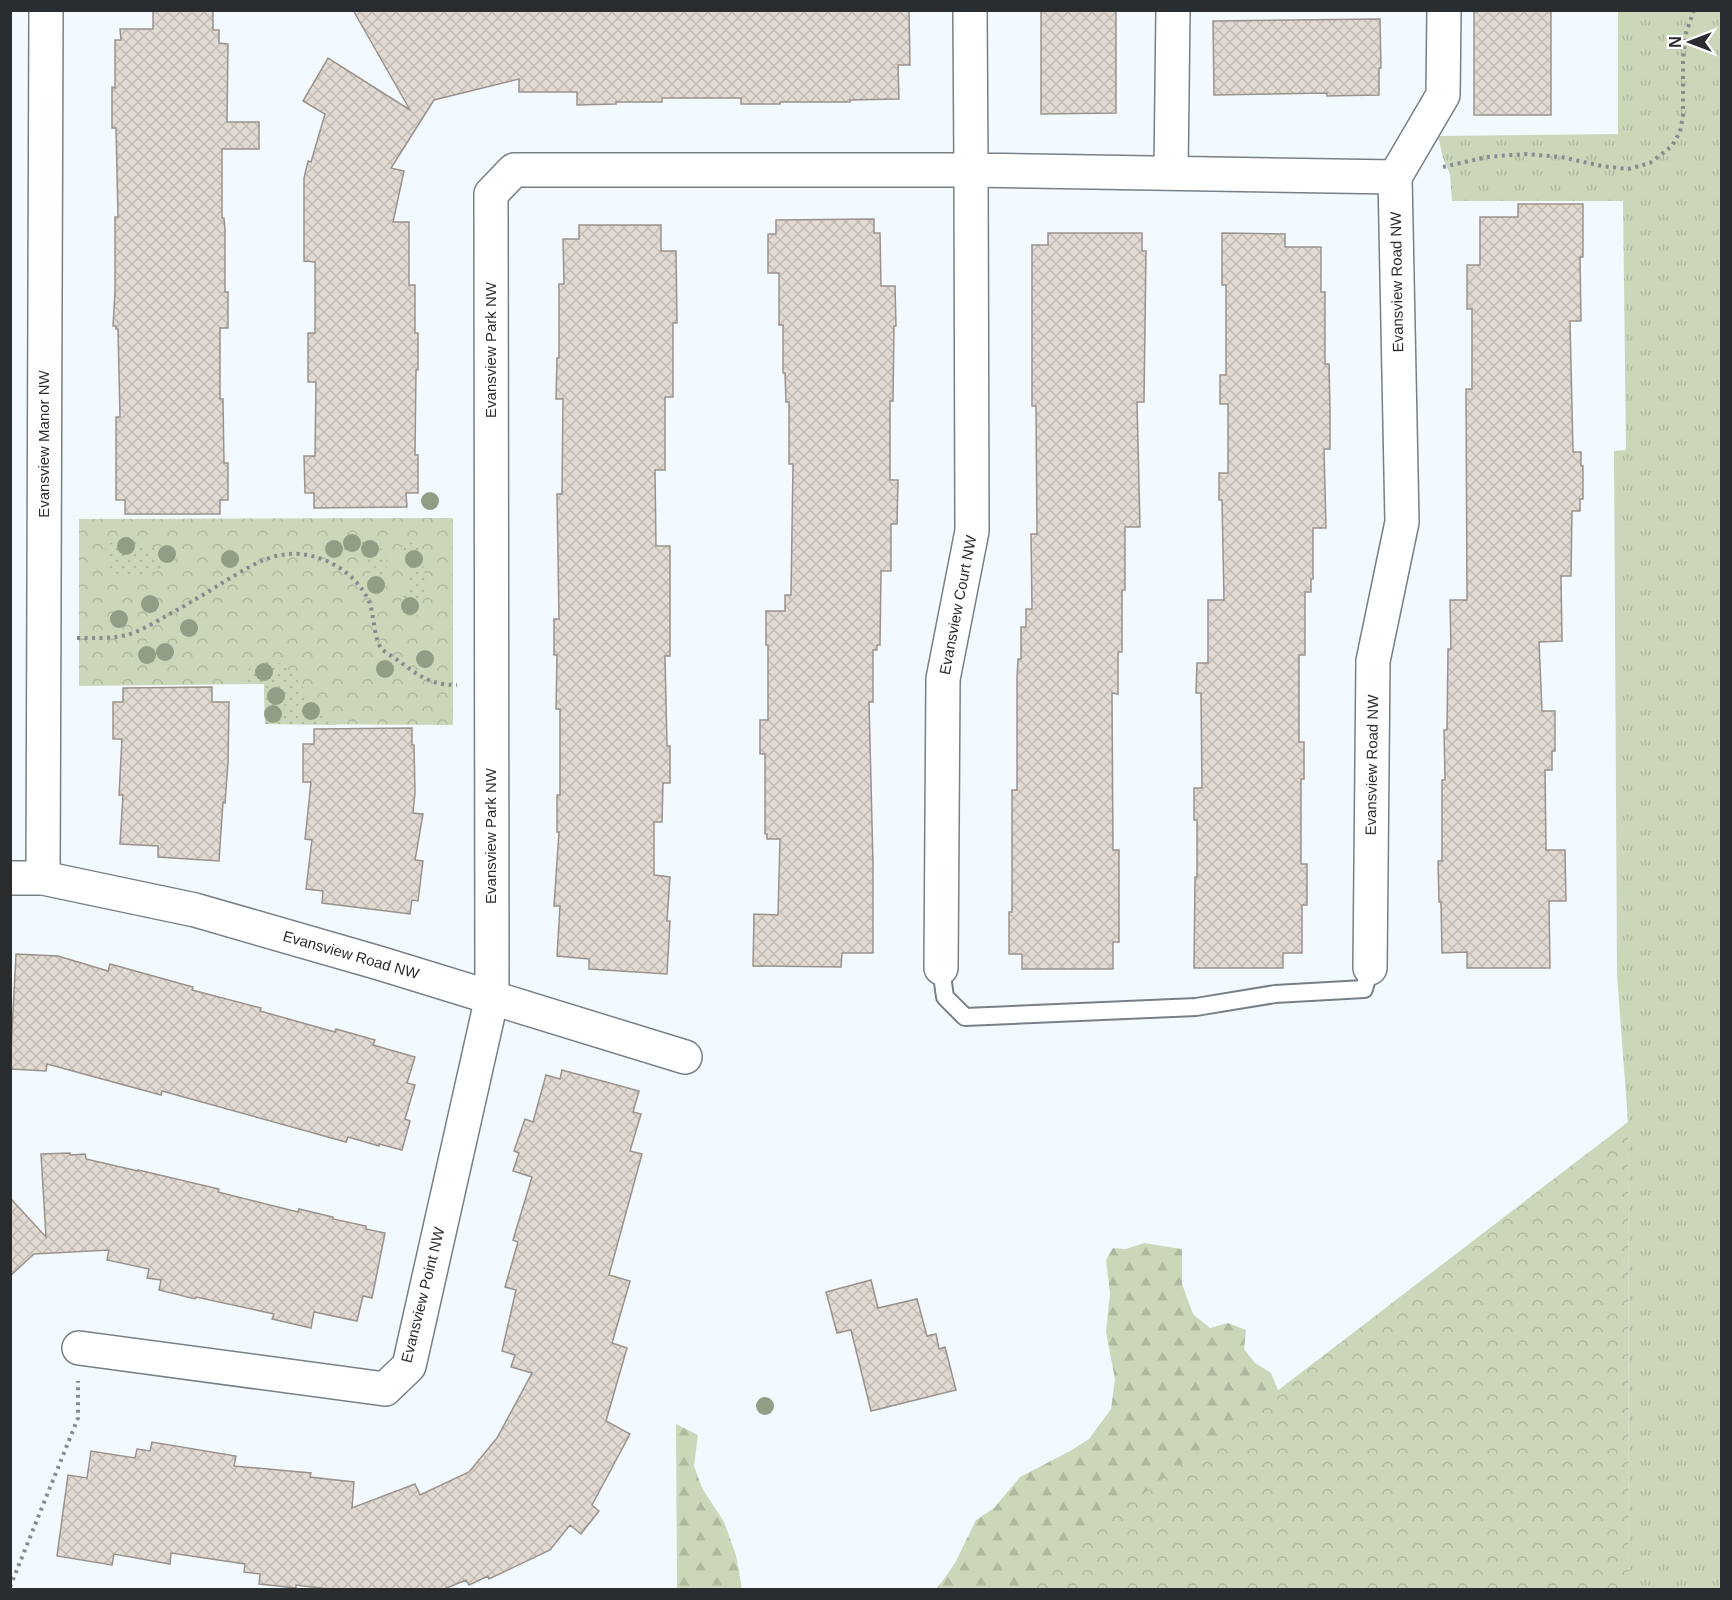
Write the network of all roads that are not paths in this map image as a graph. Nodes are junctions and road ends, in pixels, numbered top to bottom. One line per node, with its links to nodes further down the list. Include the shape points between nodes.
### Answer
1 (46, 10): 9 (street, Evansview Manor NW)
2 (970, 10): 5 (street)
3 (1173, 10): 6 (street)
4 (1444, 10): 7 (street, via 1443,95)
5 (971, 170): 6 (street); 10 (street, Evansview Court NW, via 972,531 943,679); 12 (street, Evansview Park NW, via 514,170 490,194)
6 (1171, 172): 7 (street)
7 (1395, 177): 11 (street, Evansview Road NW, via 1402,522 1373,661)
8 (10, 878): 9 (street, Evansview Road NW)
9 (43, 878): 12 (street, Evansview Road NW, via 195,910)
10 (941, 968): 11 (lane, via 945,997 965,1017 1196,1007 1275,994 1364,989)
11 (1370, 968)
12 (492, 997): 13 (street, Evansview Road NW); 14 (street, Evansview Point NW, via 409,1366 385,1389)
13 (685, 1057)
14 (79, 1348)

